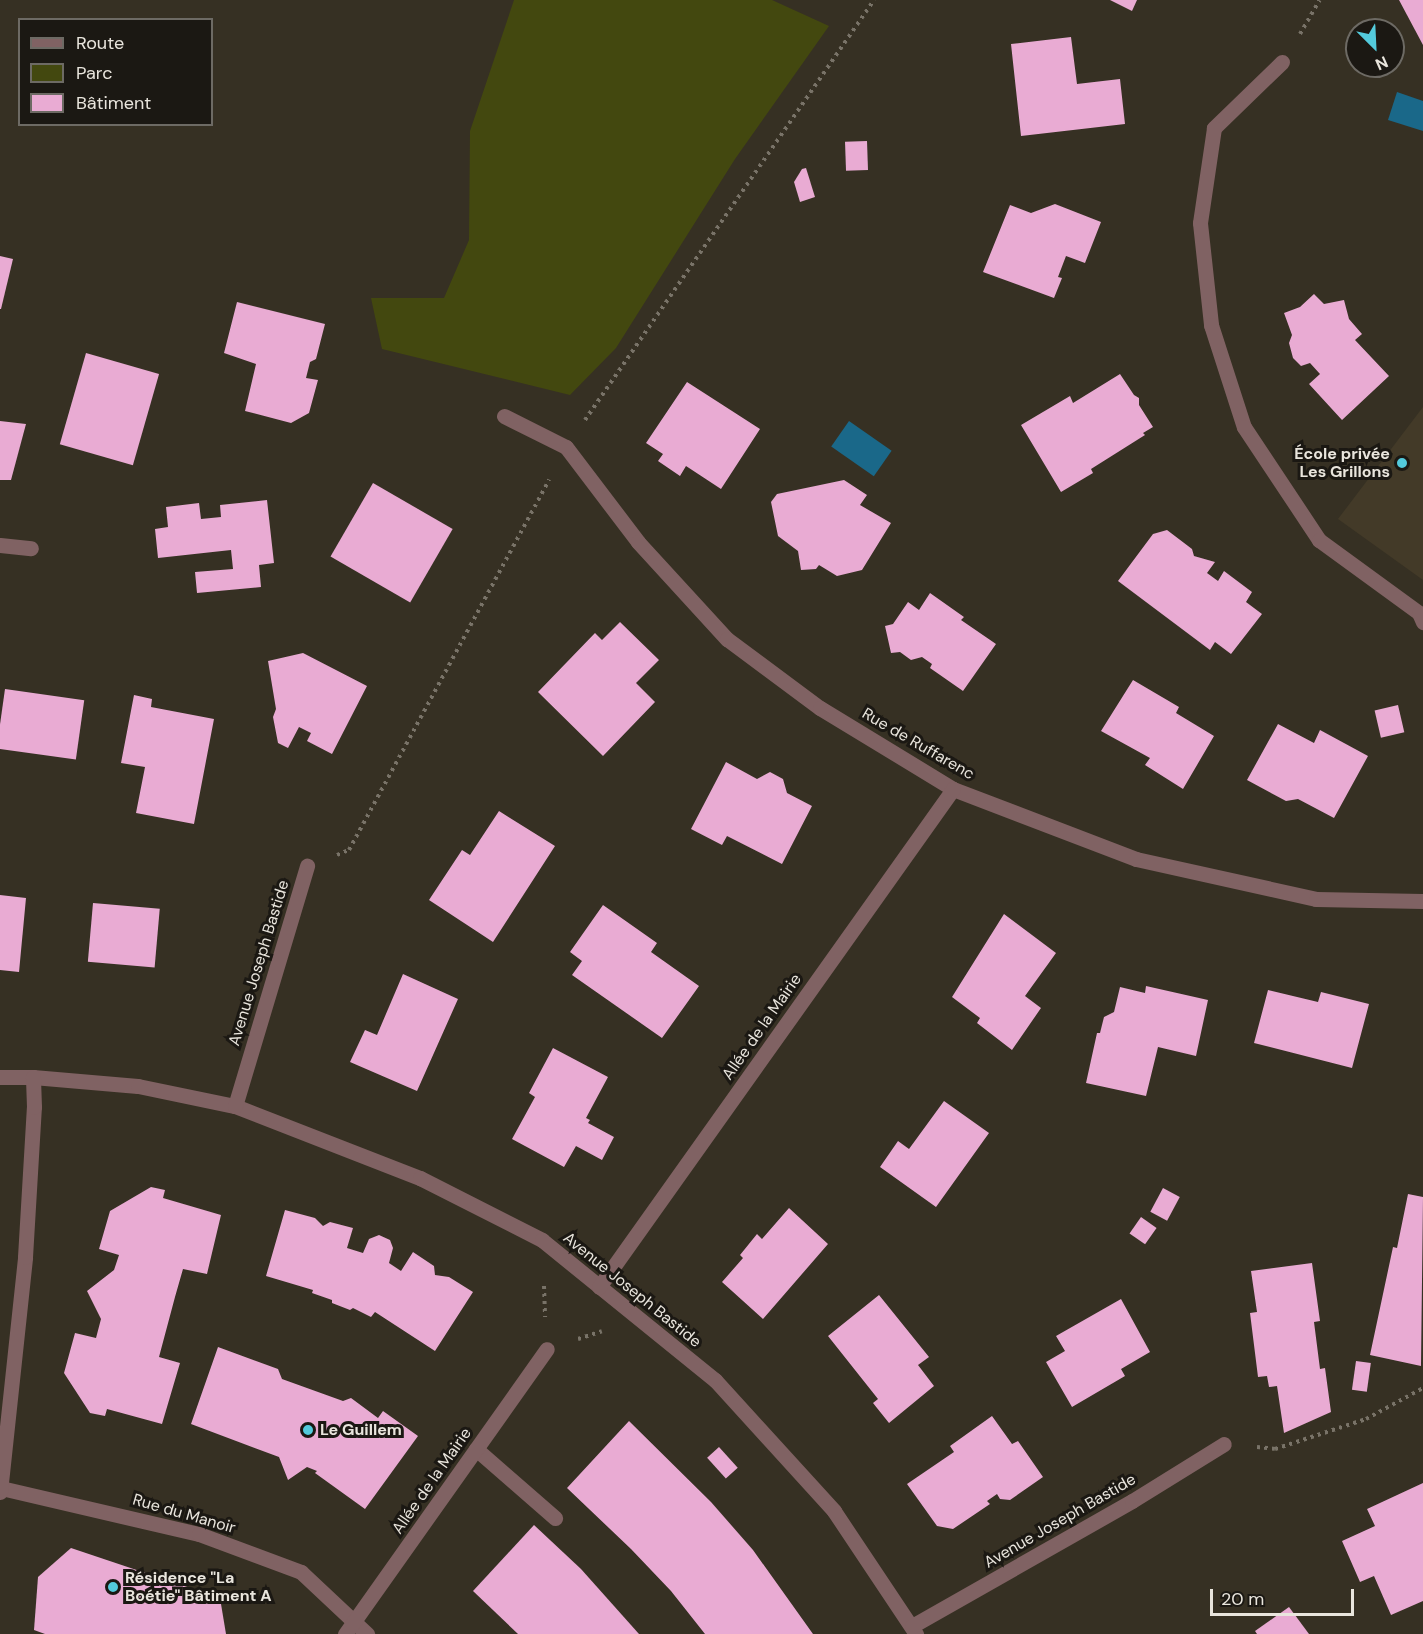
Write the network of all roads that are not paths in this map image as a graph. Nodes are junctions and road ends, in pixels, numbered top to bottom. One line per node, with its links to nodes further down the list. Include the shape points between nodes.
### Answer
1 (1282, 62): 5 (street, via 1214,128 1200,223 1212,325 1244,427 1319,540 1419,613)
2 (504, 416): 6 (street, Rue de Ruffarenc, via 566,447 638,542 727,639 820,708)
3 (0, 545): 4 (street)
4 (31, 548)
5 (1423, 622)
6 (953, 789): 8 (street, Rue de Ruffarenc, via 1136,859 1316,899); 12 (street, Allée de la Mairie)
7 (307, 866): 11 (street, Avenue Joseph Bastide)
8 (1423, 901)
9 (0, 1077): 10 (street, Avenue Joseph Bastide)
10 (33, 1077): 11 (street, Avenue Joseph Bastide, via 138,1086); 16 (street, via 25,1257)
11 (235, 1106): 12 (street, Avenue Joseph Bastide, via 420,1178 542,1240)
12 (599, 1287): 20 (street, Avenue Joseph Bastide, via 715,1380 834,1511)
13 (547, 1348): 15 (street, Allée de la Mairie)
14 (1224, 1444): 20 (street, Avenue Joseph Bastide)
15 (476, 1449): 18 (street); 19 (street, Allée de la Mairie)
16 (1, 1488): 17 (street); 19 (street, Rue du Manoir, via 199,1534 301,1572)
17 (0, 1492)
18 (555, 1518)
19 (350, 1628): 21 (street, Rue du Manoir)
20 (914, 1630)
21 (367, 1634)

